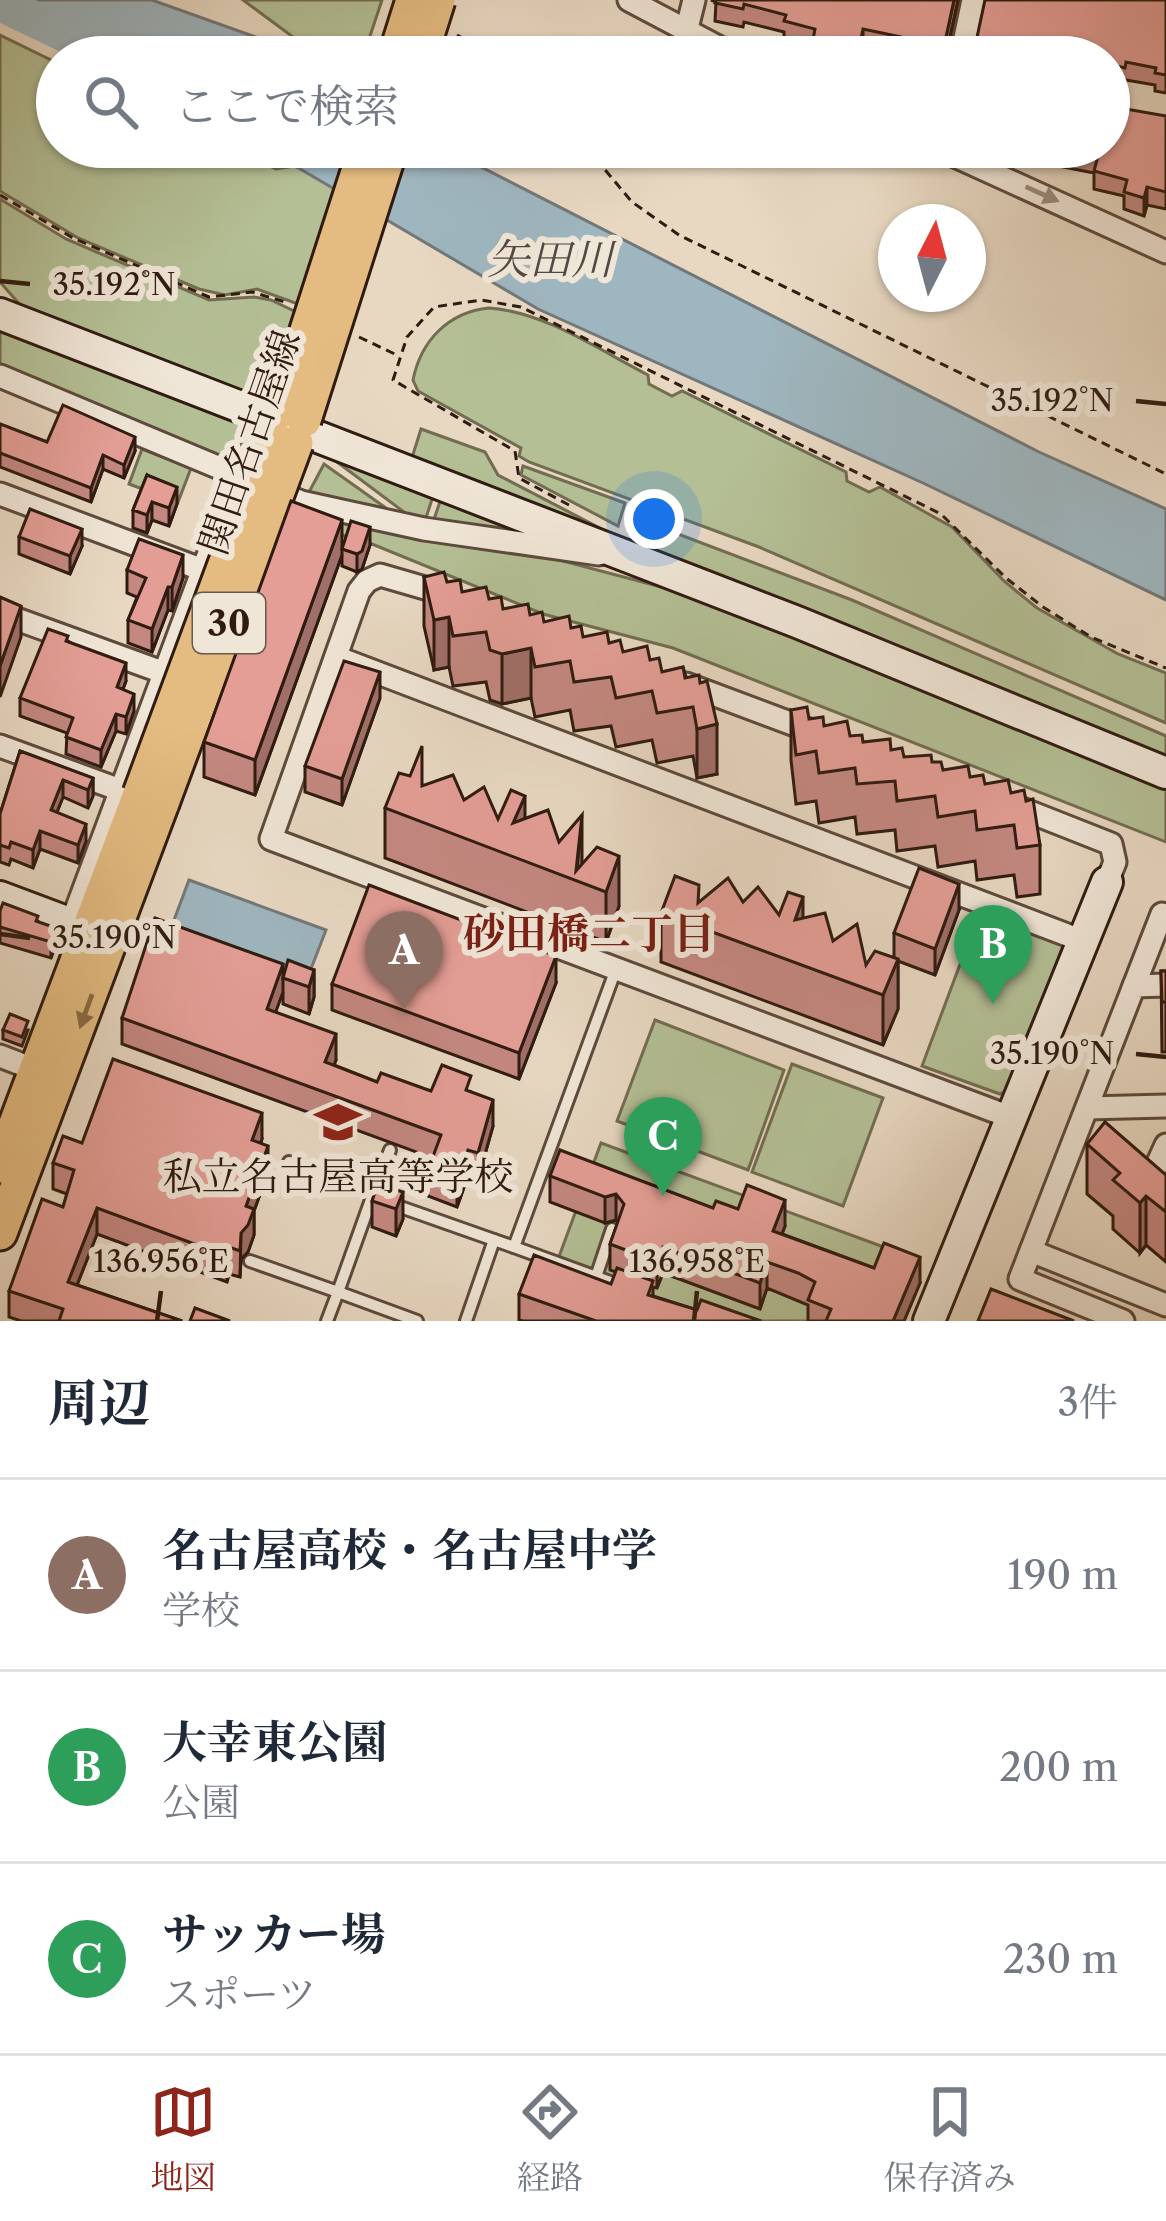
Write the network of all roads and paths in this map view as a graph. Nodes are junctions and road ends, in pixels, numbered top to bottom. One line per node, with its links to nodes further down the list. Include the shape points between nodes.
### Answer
1 (413, 0): 7 (main road, bridge)
2 (438, 0): 8 (main road, bridge)
3 (629, 0): 6 (street)
4 (694, 0): 6 (street)
5 (973, 0): 10 (street)
6 (686, 32): 9 (street)
7 (402, 36)
8 (427, 36)
9 (694, 36)
10 (965, 36)
11 (360, 168): 22 (main road, 関田名古屋線 / 30, bridge)
12 (383, 168): 22 (main road, 関田名古屋線 / 30, bridge)
13 (604, 168): 23 (path, via 632,202 680,235)
14 (981, 168): 16 (street, one-way to 16)
15 (0, 195): 17 (path, via 102,253 208,297 252,292)
16 (1166, 252)
17 (293, 307)
18 (0, 314): 22 (street)
19 (358, 337): 20 (path)
20 (400, 357): 26 (path, via 393,380 514,451 519,478); 32 (path, via 434,307 481,300 520,307 940,514 1043,607)
21 (0, 376): 24 (street)
22 (289, 427): 27 (street); 38 (main road, 関田名古屋線 / 30, bridge)
23 (1166, 474)
24 (238, 475): 27 (street, via 302,502 388,522); 28 (street)
25 (0, 494): 28 (street)
26 (573, 508)
27 (624, 556): 37 (street)
28 (202, 570): 33 (street)
29 (460, 599): 31 (street, via 391,576 367,581)
30 (0, 613): 33 (street)
31 (336, 657): 44 (street); 45 (street, via 272,839)
32 (1166, 668)
33 (165, 673): 38 (street)
34 (658, 673): 35 (street)
35 (834, 739)
36 (0, 746): 38 (street)
37 (1166, 773)
38 (142, 796): 43 (main road, 関田名古屋線 / 30)
39 (988, 796): 40 (street, via 1111,844)
40 (1107, 882): 44 (street)
41 (0, 897): 43 (street)
42 (1166, 916): 47 (street)
43 (90, 931): 49 (main road, 関田名古屋線 / 30)
44 (1083, 941): 52 (street)
45 (616, 969): 52 (street); 62 (lane)
46 (1166, 985): 47 (street)
47 (1135, 986): 51 (street)
48 (0, 1056): 49 (street)
49 (49, 1074): 56 (main road, 関田名古屋線 / 30); 60 (main road, 関田名古屋線 / 30)
50 (1166, 1106): 51 (street)
51 (1087, 1108): 63 (street)
52 (1010, 1117): 72 (street)
53 (1166, 1145): 57 (street)
54 (390, 1150): 58 (lane)
55 (289, 1162): 58 (lane)
56 (0, 1166)
57 (1156, 1167)
58 (373, 1195): 61 (lane); 66 (lane)
59 (612, 1229): 65 (lane)
60 (0, 1233)
61 (494, 1240): 62 (lane); 71 (lane)
62 (514, 1247): 65 (lane)
63 (1031, 1251): 68 (street); 73 (street, via 1020,1279)
64 (250, 1261): 66 (lane)
65 (596, 1277): 67 (lane)
66 (338, 1292): 69 (lane); 70 (lane)
67 (637, 1292)
68 (1166, 1305)
69 (327, 1321)
70 (418, 1321)
71 (466, 1321)
72 (929, 1321)
73 (1123, 1321)

